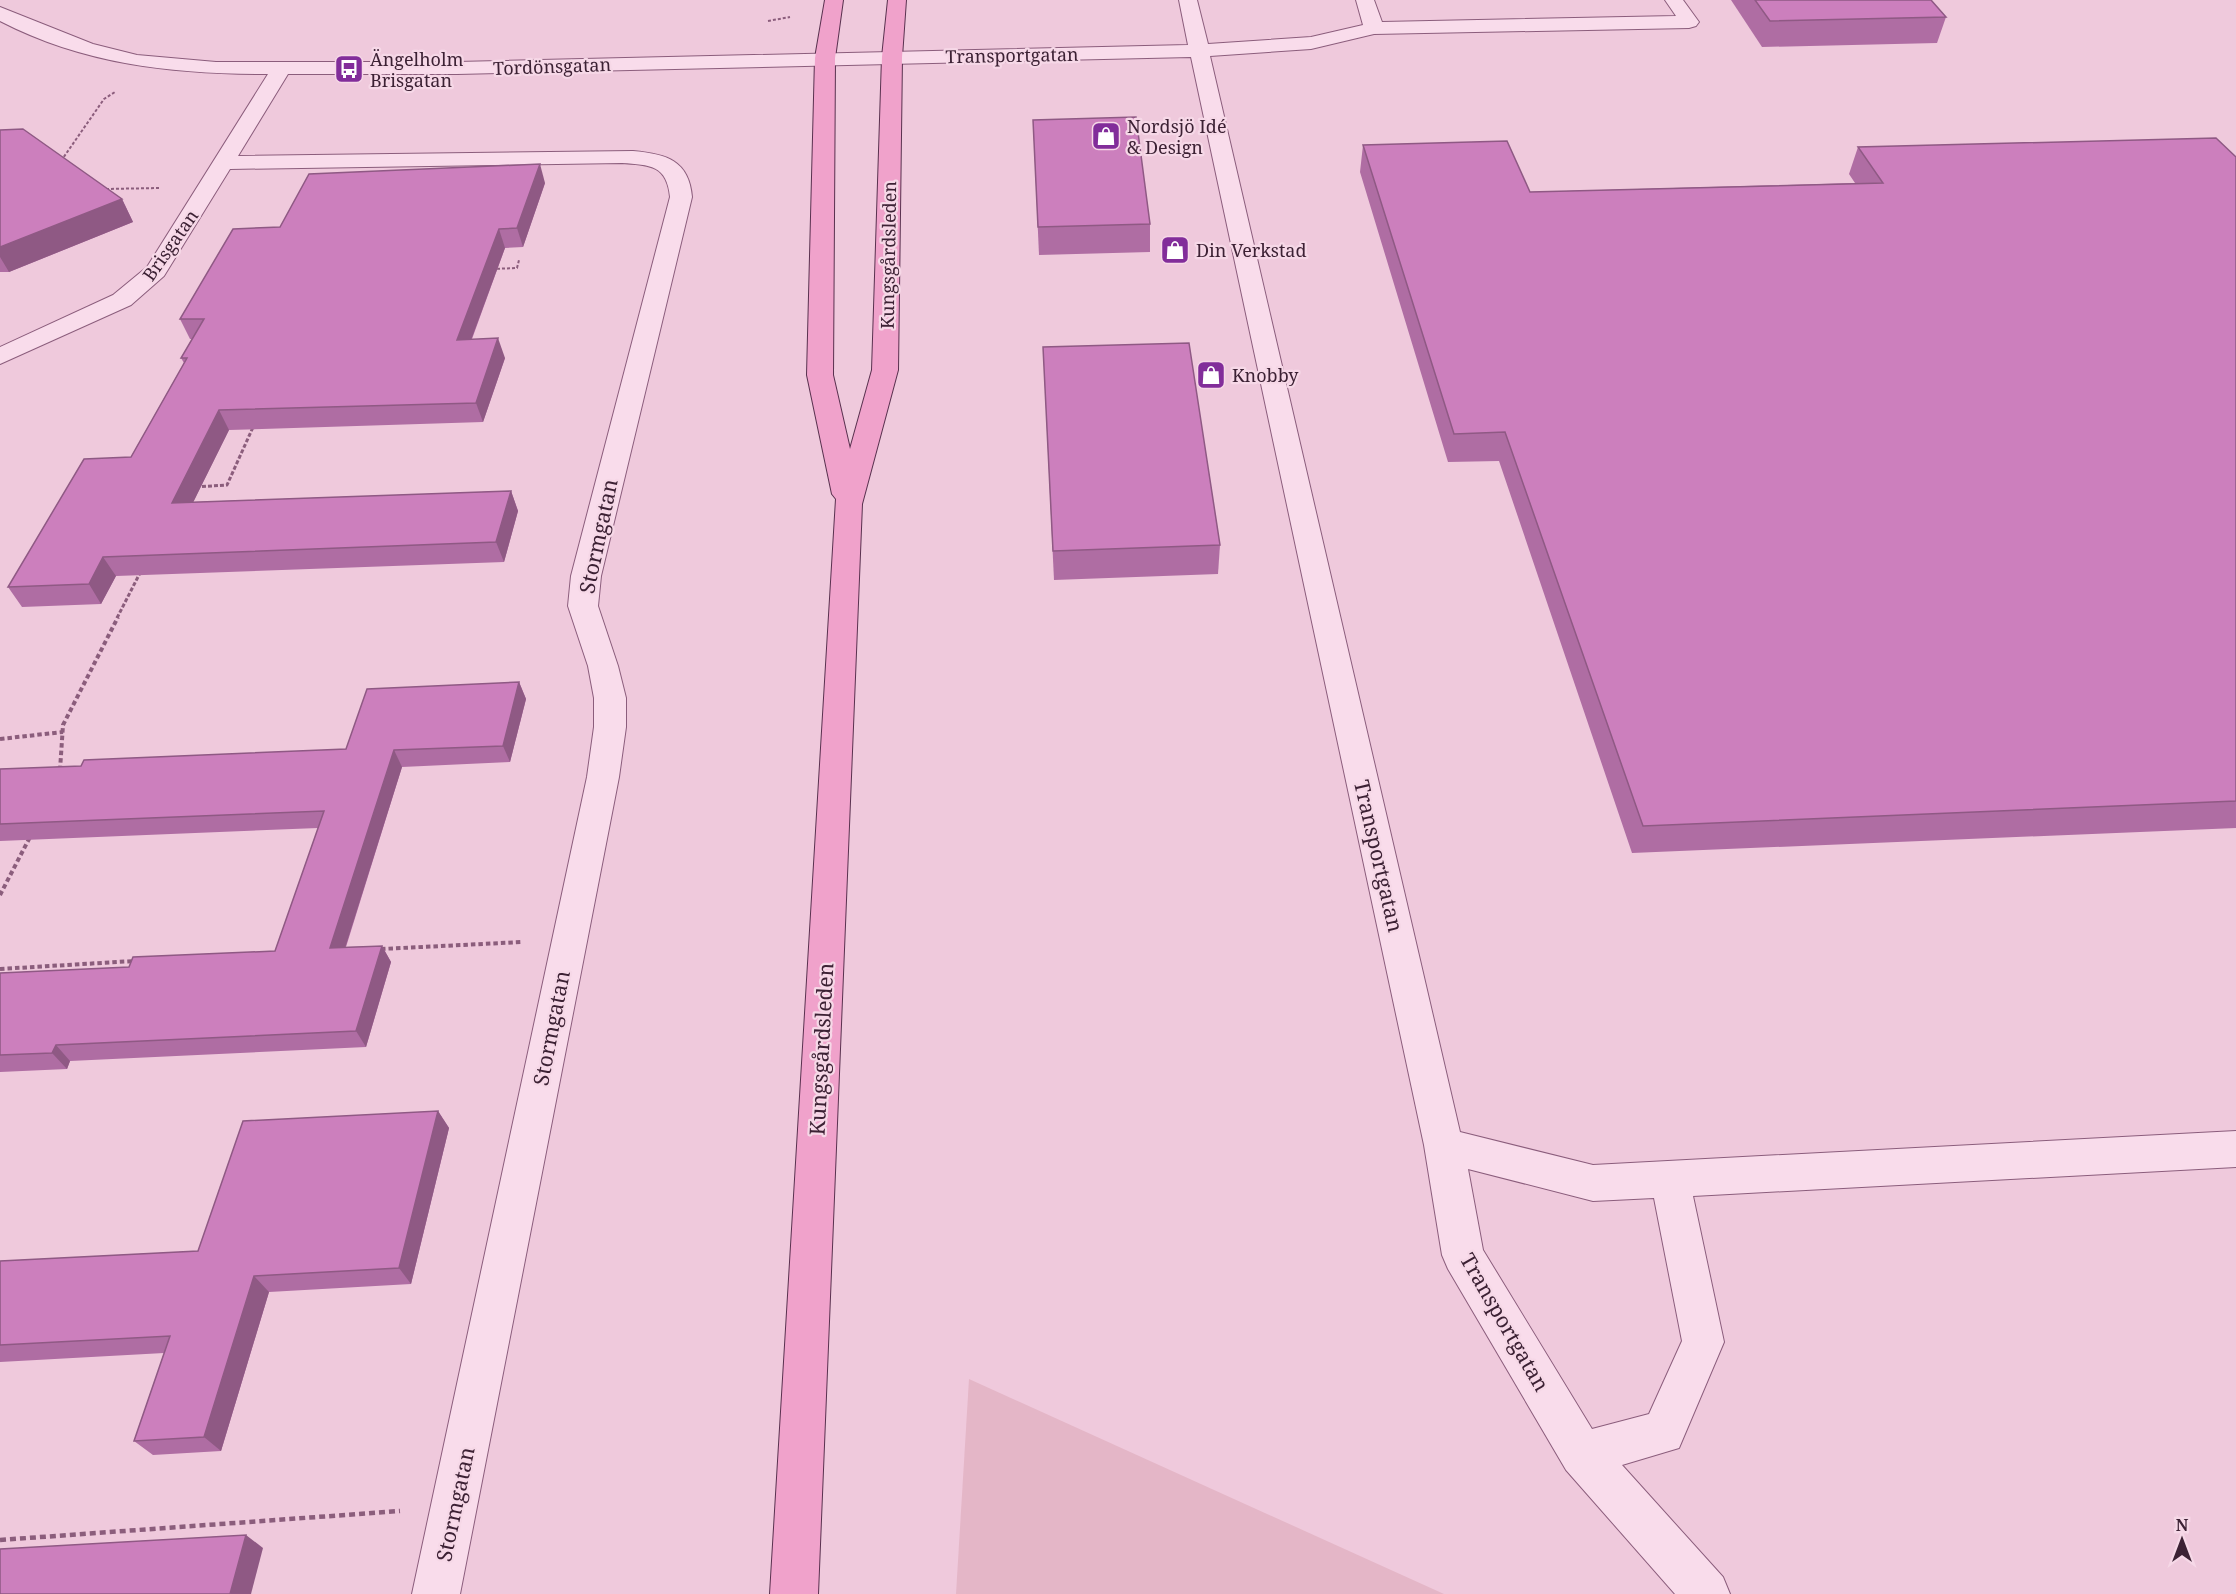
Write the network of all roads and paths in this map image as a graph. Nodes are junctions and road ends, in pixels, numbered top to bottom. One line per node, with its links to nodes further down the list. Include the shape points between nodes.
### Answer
1 (834, 0): 10 (main road, Kungsgårdsleden)
2 (897, 0): 9 (main road, Kungsgårdsleden)
3 (1188, 0): 8 (street, Transportgatan)
4 (1365, 0): 7 (street)
5 (1674, 0): 7 (street, via 1689,22)
6 (0, 13): 11 (street, Tordönsgatan, via 86,48 137,61)
7 (1374, 28): 8 (street, via 1311,43)
8 (1198, 51): 9 (street, Transportgatan); 33 (street, Transportgatan)
9 (892, 57): 10 (street, Transportgatan); 22 (main road, Kungsgårdsleden, via 885,370)
10 (825, 58): 11 (street, Tordönsgatan, via 457,69); 22 (main road, Kungsgårdsleden, via 820,375)
11 (281, 69): 13 (street, Brisgatan)
12 (120, 88): 14 (path, via 104,99)
13 (225, 163): 19 (street, Brisgatan, via 165,259 140,287 104,310); 29 (street, Stormgatan, via 622,157 662,163 680,180 681,197 586,576 583,606 608,688 610,728)
14 (58, 165)
15 (169, 188): 16 (path)
16 (98, 190)
17 (519, 260): 18 (path, via 517,268)
18 (483, 269)
19 (0, 356)
20 (256, 420): 21 (path, via 227,485)
21 (189, 488)
22 (848, 504): 40 (main road, Kungsgårdsleden)
23 (146, 561): 24 (path, via 63,725)
24 (63, 732): 25 (path); 26 (path)
25 (0, 739)
26 (57, 779)
27 (31, 834): 28 (path)
28 (0, 895)
29 (569, 942): 30 (path); 37 (street, Stormgatan)
30 (374, 949)
31 (141, 961): 32 (path)
32 (0, 969)
33 (1444, 1145): 35 (street, via 1593,1183); 36 (street, Transportgatan, via 1463,1255)
34 (2236, 1149): 35 (street)
35 (1670, 1179): 36 (street, via 1703,1342 1663,1432)
36 (1582, 1454): 41 (street, Transportgatan)
37 (454, 1507): 38 (path); 39 (street, Stormgatan)
38 (0, 1540)
39 (436, 1594)
40 (794, 1594)
41 (1706, 1594)

